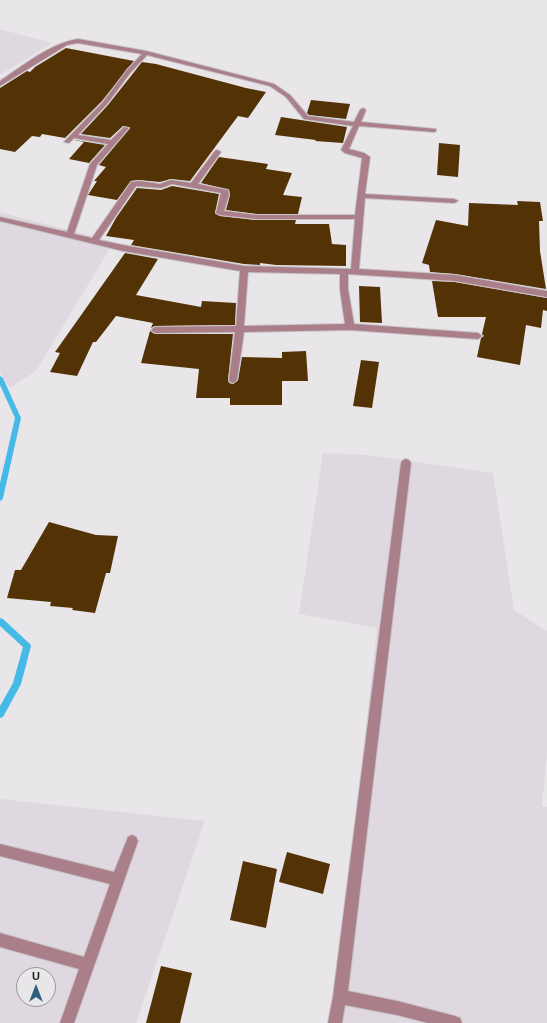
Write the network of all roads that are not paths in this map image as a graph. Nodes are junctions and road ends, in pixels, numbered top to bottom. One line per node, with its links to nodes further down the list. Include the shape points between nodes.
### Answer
1 (146, 53): 2 (street, via 72,42 47,53); 4 (street, via 272,85 288,96 306,118); 7 (street, via 105,103)
2 (0, 84)
3 (363, 110): 4 (street)
4 (356, 124): 6 (street); 12 (street, via 345,150 363,154 366,158)
5 (126, 128): 9 (street)
6 (434, 130)
7 (72, 136): 8 (street); 9 (street)
8 (67, 142)
9 (114, 143): 16 (street, via 94,164)
10 (217, 152): 11 (street)
11 (193, 186): 14 (street, via 225,192 220,213 256,217); 17 (street, via 171,182 161,186 134,184)
12 (362, 196): 13 (street); 14 (street)
13 (454, 201)
14 (359, 217): 20 (street)
15 (0, 219): 16 (street)
16 (70, 235): 17 (street)
17 (94, 241): 18 (street)
18 (244, 269): 19 (street); 23 (street)
19 (344, 271): 20 (street); 22 (street)
20 (355, 272): 21 (street, via 455,278)
21 (547, 294)
22 (350, 327): 23 (street); 25 (street)
23 (240, 328): 24 (street); 26 (street)
24 (155, 330)
25 (478, 336)
26 (233, 380)
27 (406, 463): 33 (street)
28 (132, 841): 30 (street)
29 (0, 850): 30 (street)
30 (117, 879): 32 (street)
31 (0, 940): 32 (street)
32 (88, 965): 34 (street)
33 (340, 997): 35 (street); 36 (street)
34 (67, 1023)
35 (336, 1023)
36 (456, 1023)

